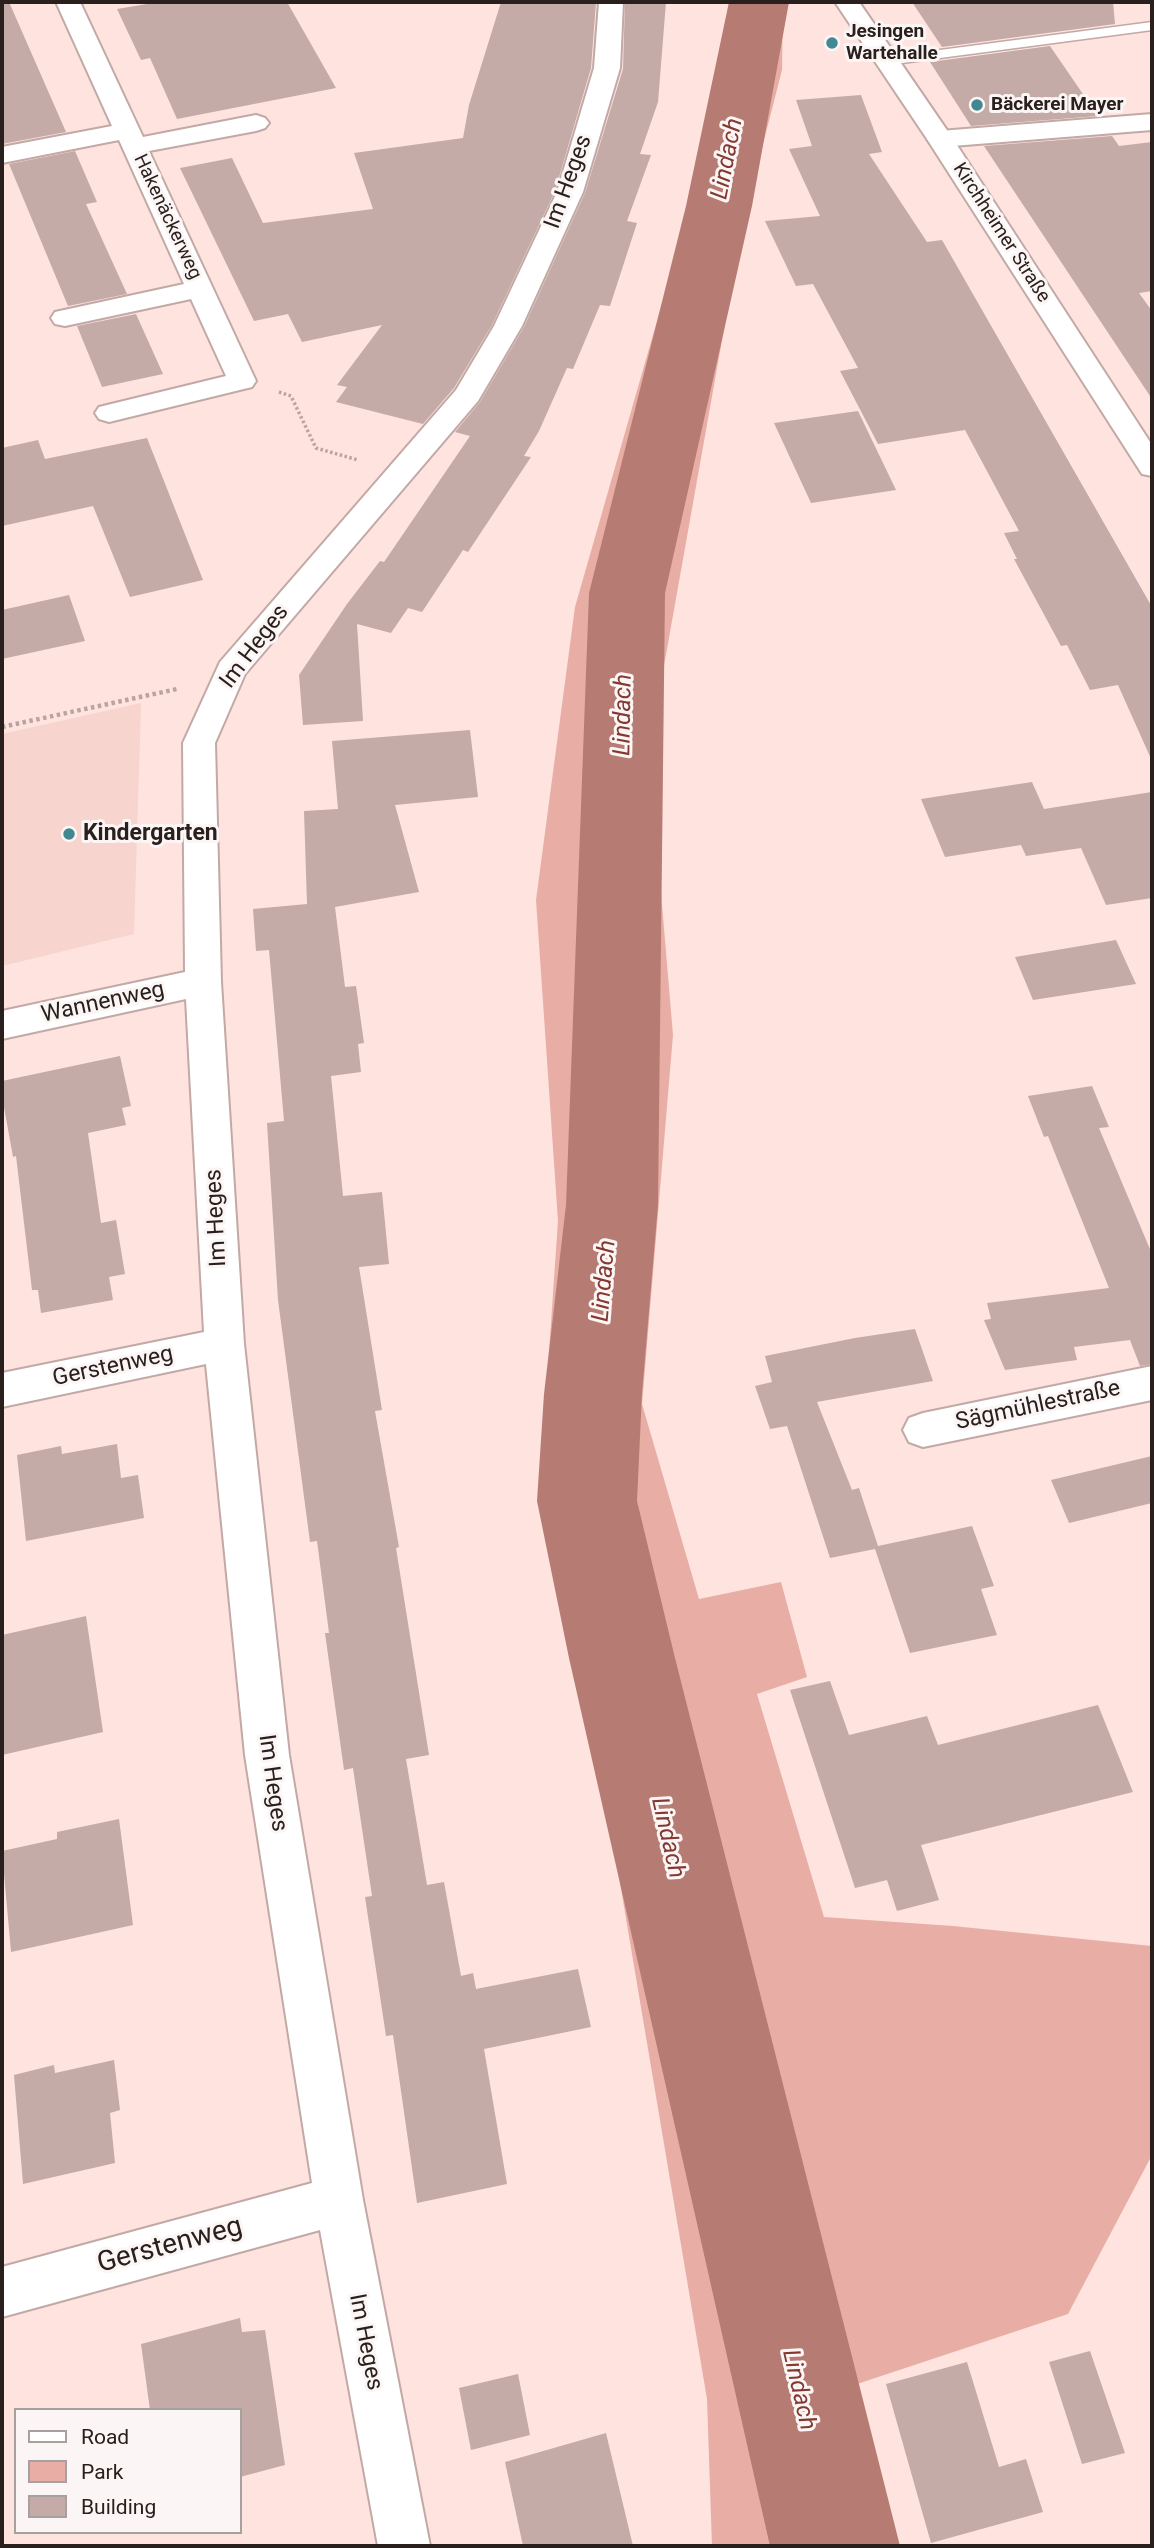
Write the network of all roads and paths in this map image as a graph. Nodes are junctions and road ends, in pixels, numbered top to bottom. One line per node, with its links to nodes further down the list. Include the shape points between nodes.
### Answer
1 (68, 2): 8 (street, Hakenäckerweg)
2 (611, 2): 16 (street, Im Heges, via 607,68 570,192 508,327 468,395)
3 (847, 2): 5 (street, Kirchheimer Straße)
4 (1152, 26): 5 (lane)
5 (887, 61): 9 (street, Kirchheimer Straße)
6 (1152, 122): 9 (street)
7 (256, 123): 8 (street, Hakenäckerweg)
8 (131, 138): 10 (street, Hakenäckerweg); 11 (street, Hakenäckerweg)
9 (940, 139): 15 (street, Kirchheimer Straße)
10 (2, 155)
11 (200, 289): 12 (street, Hakenäckerweg); 13 (street, Hakenäckerweg)
12 (65, 318)
13 (242, 381): 14 (street); 16 (path, via 291,396 316,448)
14 (109, 413)
15 (1152, 467)
16 (400, 471): 17 (street, Im Heges, via 231,670)
17 (220, 690): 18 (path, via 173,689); 19 (street, Im Heges, via 199,743)
18 (2, 727)
19 (203, 982): 20 (street, Wannenweg); 21 (street, Im Heges)
20 (2, 1025)
21 (224, 1344): 23 (street, Gerstenweg); 25 (street, Im Heges, via 267,1755)
22 (1152, 1382): 24 (street, Sägmühlestraße)
23 (2, 1391)
24 (923, 1430)
25 (339, 2200): 26 (street, Gerstenweg); 27 (street, Im Heges)
26 (2, 2292)
27 (404, 2546)

